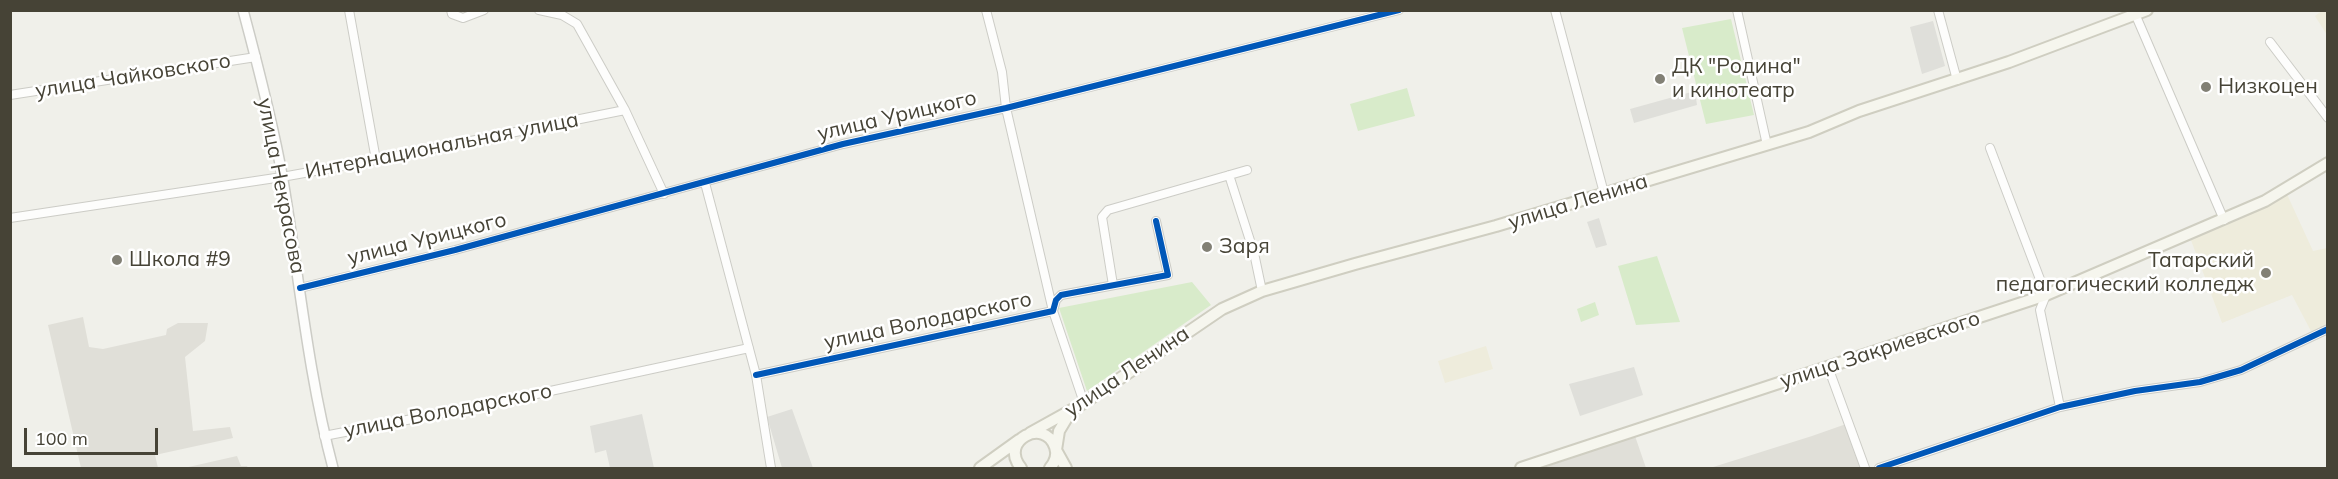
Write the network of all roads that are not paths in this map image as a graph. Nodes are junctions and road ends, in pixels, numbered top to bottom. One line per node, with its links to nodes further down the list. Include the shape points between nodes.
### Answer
1 (243, 10): 16 (street, улица Некрасова)
2 (349, 10): 24 (street)
3 (452, 10): 4 (street, via 452,14 463,18)
4 (484, 10)
5 (539, 10): 13 (street)
6 (572, 10): 13 (street)
7 (986, 10): 19 (street, via 1002,72)
8 (1399, 10): 19 (street, улица Урицкого)
9 (1555, 10): 30 (street)
10 (1737, 10): 22 (street)
11 (1938, 10): 17 (street)
12 (2147, 10): 14 (main road, улица Ленина)
13 (562, 15): 20 (street, via 577,24)
14 (2136, 16): 17 (main road, улица Ленина); 33 (street)
15 (2270, 42): 21 (street)
16 (255, 57): 18 (street, улица Чайковского); 28 (street, улица Некрасова)
17 (1957, 80): 22 (main road, улица Ленина)
18 (10, 95)
19 (1006, 108): 29 (street, улица Урицкого, via 843,144); 39 (street)
20 (625, 110): 24 (street, Интернациональная улица); 31 (street)
21 (2328, 118)
22 (1767, 145): 30 (main road, улица Ленина)
23 (1990, 148): 38 (street)
24 (376, 160): 28 (street, Интернациональная улица)
25 (2328, 163): 33 (main road, улица Закриевского, via 2265,201)
26 (1247, 170): 27 (street)
27 (1229, 174): 35 (street, via 1108,210 1102,216); 37 (street)
28 (282, 177): 32 (street, Интернациональная улица); 36 (street, улица Некрасова)
29 (705, 183): 31 (street, улица Урицкого); 41 (street)
30 (1604, 193): 37 (main road, улица Ленина)
31 (664, 194): 36 (street, улица Урицкого)
32 (10, 218)
33 (2224, 220): 38 (main road, улица Закриевского)
34 (1156, 221): 35 (street, улица Володарского, via 1168,275)
35 (1113, 285): 39 (street, улица Володарского, via 1061,295)
36 (300, 288): 47 (street, улица Некрасова)
37 (1262, 291): 44 (main road, улица Ленина, via 1222,309)
38 (2046, 295): 42 (main road, улица Закриевского); 45 (street, via 2040,310)
39 (1053, 311): 43 (street, улица Володарского); 44 (street)
40 (2328, 329): 45 (street, via 2231,373)
41 (748, 348): 43 (street); 47 (street, улица Володарского)
42 (1828, 367): 56 (main road, улица Закриевского); 57 (street)
43 (756, 375): 51 (street)
44 (1084, 403): 46 (main road, улица Ленина); 49 (main road, via 1071,411 1064,422)
45 (2060, 407): 58 (street)
46 (1030, 433): 48 (main road, улица Ленина); 49 (main road, улица Ленина, via 1044,434)
47 (324, 436): 50 (street, улица Некрасова)
48 (1019, 440): 52 (main road, улица Ленина); 53 (main road, via 1014,454)
49 (1056, 450): 54 (main road); 55 (main road)
50 (333, 468)
51 (771, 468)
52 (980, 468)
53 (1021, 468)
54 (1050, 468)
55 (1066, 468)
56 (1521, 468)
57 (1865, 468)
58 (1879, 468)

